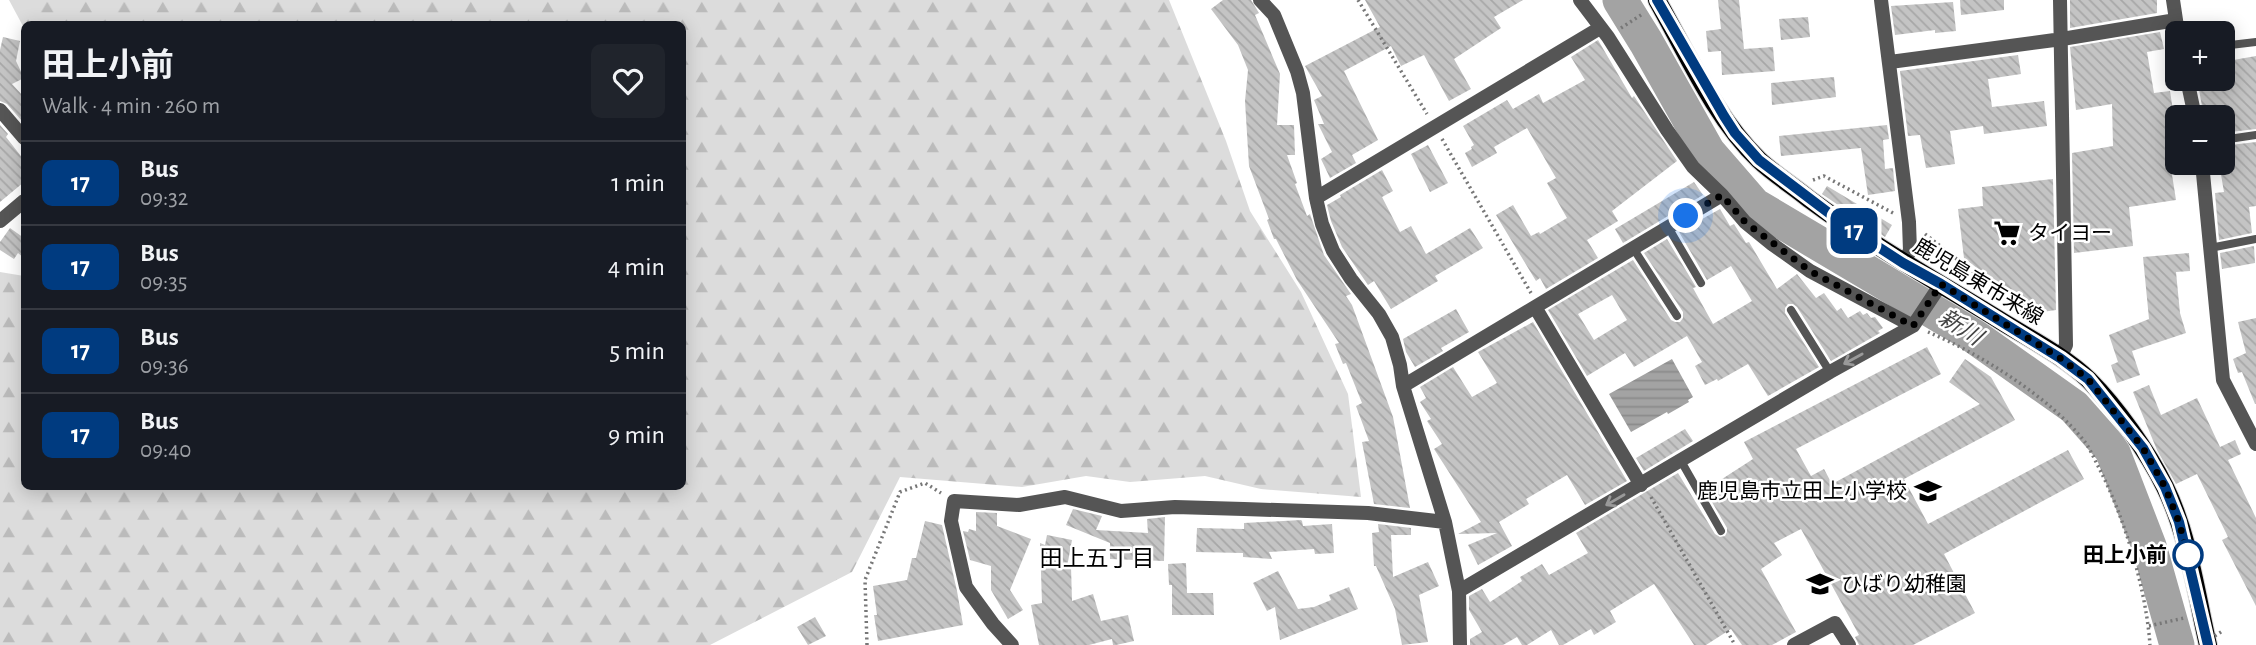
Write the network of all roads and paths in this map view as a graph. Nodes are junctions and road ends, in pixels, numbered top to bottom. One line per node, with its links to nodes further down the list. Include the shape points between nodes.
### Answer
1 (1261, 0): 23 (street, via 1274,15 1297,71)
2 (1357, 0): 16 (path)
3 (1580, 0): 10 (street)
4 (1881, 0): 14 (street)
5 (2060, 0): 11 (street)
6 (2174, 0): 8 (street)
7 (1658, 1): 10 (path); 21 (main road, 鹿児島東市来線, via 1735,133 1759,160)
8 (2176, 21)
9 (2165, 28): 11 (street)
10 (1604, 32): 16 (street); 22 (street, via 1693,167)
11 (2062, 39): 14 (street); 39 (street, via 2066,345)
12 (2256, 42): 13 (lane)
13 (2235, 44)
14 (1890, 62): 26 (street)
15 (0, 110): 17 (street)
16 (1434, 127): 23 (street); 34 (path)
17 (21, 134)
18 (2256, 135): 19 (lane)
19 (2235, 138)
20 (2203, 175): 30 (street)
21 (1795, 188): 26 (path, via 1824,176); 31 (main road, 鹿児島東市来線)
22 (1722, 195): 27 (street); 38 (street, via 1745,222 1810,271)
23 (1317, 198): 41 (street, via 1333,251 1392,337)
24 (21, 204): 25 (street)
25 (0, 221)
26 (1909, 222): 31 (street, via 1910,251); 36 (path)
27 (1668, 227): 29 (street); 32 (lane)
28 (2256, 239): 30 (lane)
29 (1633, 248): 34 (street); 37 (lane)
30 (2210, 248): 42 (street, via 2223,380)
31 (1903, 263): 33 (main road, 鹿児島東市来線)
32 (1701, 283)
33 (1941, 284): 38 (street); 39 (main road, 鹿児島東市来線)
34 (1535, 307): 41 (street); 44 (street)
35 (1791, 310): 40 (lane)
36 (2024, 312)
37 (1677, 316)
38 (1913, 326): 40 (street, one-way to 40); 50 (path, via 1986,361 2053,410 2086,443 2129,543)
39 (2060, 358): 49 (main road, 鹿児島東市来線, via 2088,379 2114,410 2165,487 2179,522)
40 (1830, 372): 43 (street)
41 (1404, 386): 46 (street)
42 (2256, 444)
43 (1681, 461): 44 (street); 47 (lane)
44 (1641, 485): 48 (street, one-way to 48); 55 (path)
45 (954, 501): 46 (street, via 1019,505 1065,497 1121,511 1367,513); 52 (path, via 925,483 900,492 866,580); 53 (street, via 951,521 966,587)
46 (1445, 522): 48 (street)
47 (1721, 531)
48 (1459, 591): 54 (street)
49 (2201, 614): 50 (path); 60 (main road, 鹿児島東市来線)
50 (2149, 626): 58 (path)
51 (2224, 629): 59 (path, bridge)
52 (867, 645)
53 (1012, 645)
54 (1461, 645)
55 (1735, 645)
56 (1794, 645): 57 (street, via 1835,623)
57 (1849, 645)
58 (2150, 645)
59 (2202, 645)
60 (2208, 645)

